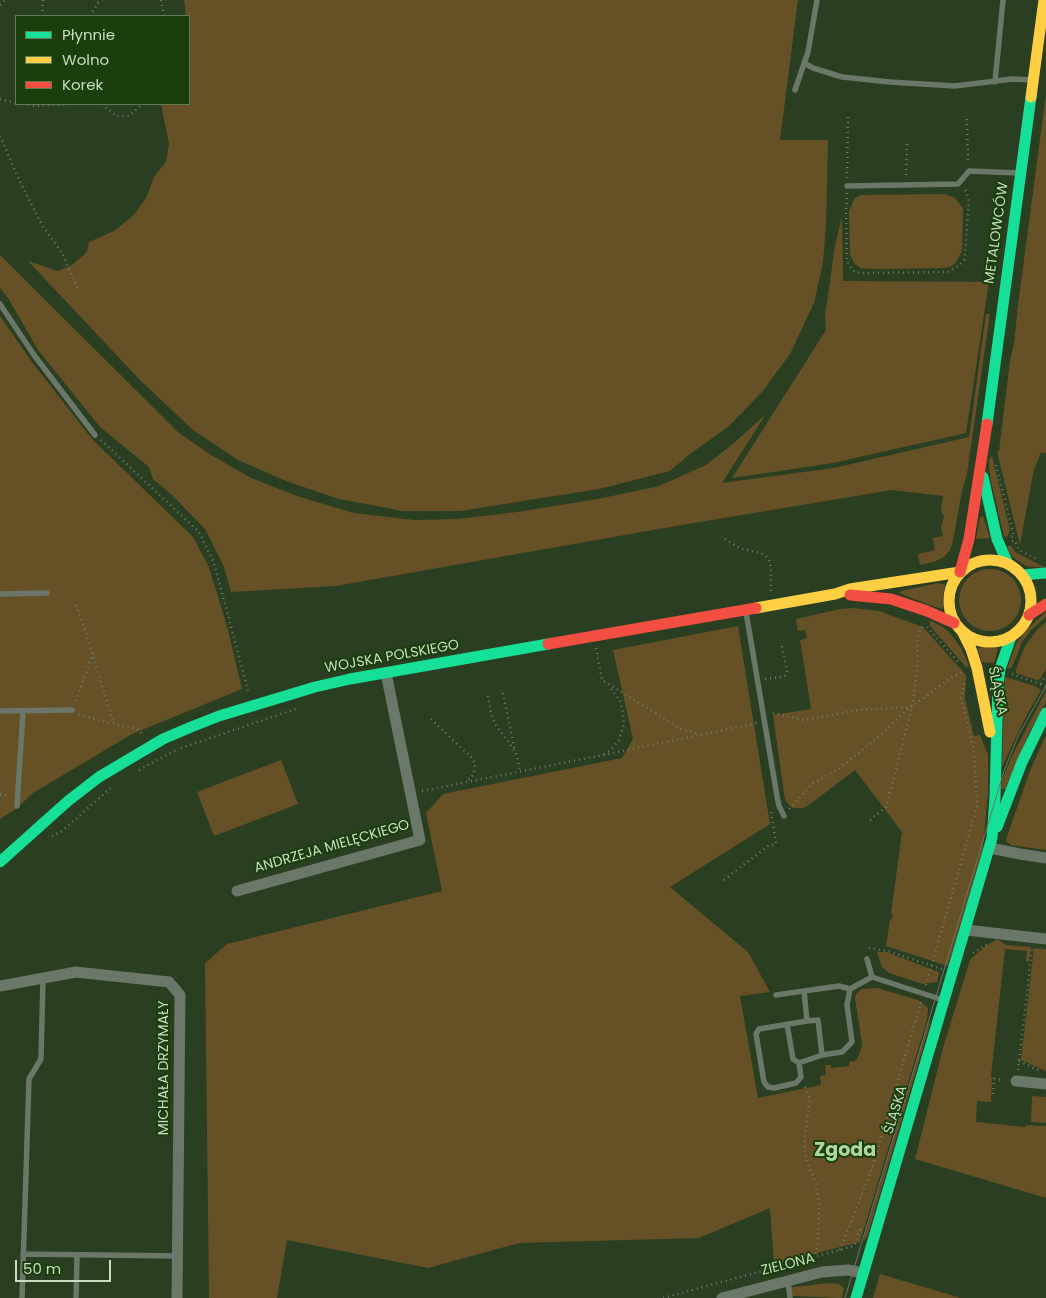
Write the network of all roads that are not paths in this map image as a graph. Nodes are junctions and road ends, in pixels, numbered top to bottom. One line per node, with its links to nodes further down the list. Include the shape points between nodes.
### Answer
1 (818, 0): 4 (lane)
2 (1003, 0): 6 (lane)
3 (1044, 0): 5 (street, METALOWCÓW)
4 (804, 63): 6 (lane, via 835,75 871,81 955,86); 7 (lane)
5 (1033, 80): 6 (lane); 8 (street, METALOWCÓW)
6 (995, 82)
7 (795, 90)
8 (1020, 174): 9 (lane, via 969,170 958,184); 12 (street, METALOWCÓW)
9 (847, 186)
10 (0, 304): 11 (lane)
11 (95, 434)
12 (981, 469): 13 (street, via 997,539); 14 (street, METALOWCÓW)
13 (1008, 564): 14 (street, via 983,560); 16 (street)
14 (960, 572): 19 (street, WOJSKA POLSKIEGO); 23 (street, via 948,596)
15 (1046, 573): 16 (street)
16 (1022, 575): 22 (street, via 1031,597)
17 (47, 593): 18 (lane)
18 (0, 594)
19 (835, 594): 21 (street, WOJSKA POLSKIEGO); 23 (street, WOJSKA POLSKIEGO, via 891,600)
20 (1046, 604): 22 (street)
21 (745, 609): 26 (street, WOJSKA POLSKIEGO); 33 (lane, via 777,796)
22 (1029, 615): 25 (street, via 1025,624)
23 (954, 623): 24 (street)
24 (963, 633): 25 (street, via 986,642); 31 (street, ŚLĄSKA, via 977,668)
25 (1011, 637): 31 (street, ŚLĄSKA, via 998,684)
26 (386, 673): 36 (street, WOJSKA POLSKIEGO, via 315,687 252,705 163,739 112,768); 37 (street, ANDRZEJA MIELĘCKIEGO, via 420,840)
27 (72, 710): 29 (lane)
28 (0, 711): 29 (lane)
29 (23, 712): 32 (lane)
30 (1046, 713): 34 (street, via 1022,762)
31 (995, 758): 34 (street, ŚLĄSKA, via 996,796)
32 (17, 806)
33 (784, 816)
34 (991, 843): 35 (street, via 1020,854); 38 (street, ŚLĄSKA)
35 (1046, 858)
36 (0, 862)
37 (237, 891)
38 (966, 930): 39 (street); 47 (street, ŚLĄSKA)
39 (1046, 939)
40 (867, 959): 41 (lane)
41 (872, 977): 44 (lane); 47 (lane)
42 (43, 979): 43 (street, MICHAŁA DRZYMAŁY); 54 (lane, via 41,1060 29,1079); 56 (street, MICHAŁA DRZYMAŁY, via 76,972 169,982 180,994)
43 (0, 986)
44 (850, 989): 45 (lane, via 839,986); 50 (lane, via 847,1005 852,1042 842,1052)
45 (804, 991): 46 (lane); 48 (lane)
46 (776, 994)
47 (946, 1000): 57 (street, ŚLĄSKA)
48 (807, 1021): 49 (lane); 50 (lane, via 818,1020)
49 (787, 1024): 51 (lane, via 793,1059); 51 (lane, via 759,1029 756,1034 764,1082 774,1088 796,1083 801,1078)
50 (822, 1054): 51 (lane)
51 (799, 1063)
52 (1016, 1081): 53 (street)
53 (1046, 1084)
54 (23, 1254): 55 (lane); 59 (lane)
55 (77, 1256): 56 (lane); 60 (lane)
56 (178, 1256): 61 (street, MICHAŁA DRZYMAŁY)
57 (863, 1273): 58 (street, ZIELONA, via 838,1270); 64 (street, ŚLĄSKA)
58 (788, 1280): 62 (street, ZIELONA); 63 (lane)
59 (22, 1298)
60 (76, 1298)
61 (177, 1298)
62 (722, 1298)
63 (790, 1298)
64 (856, 1298)

